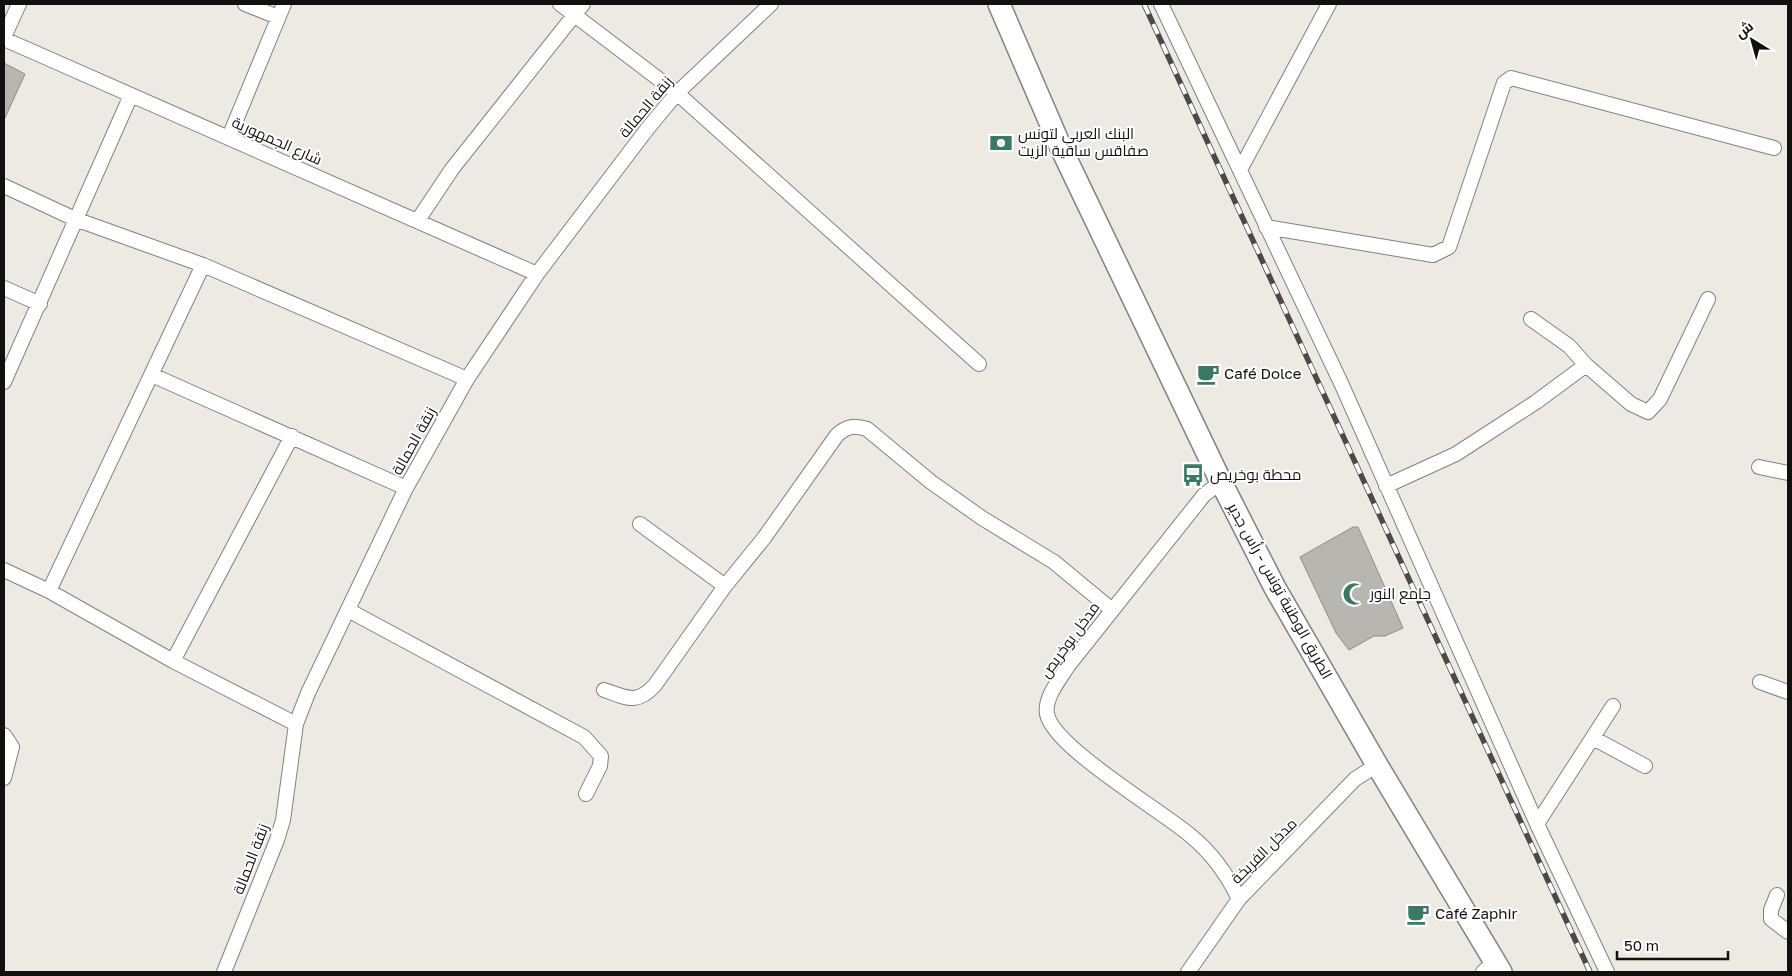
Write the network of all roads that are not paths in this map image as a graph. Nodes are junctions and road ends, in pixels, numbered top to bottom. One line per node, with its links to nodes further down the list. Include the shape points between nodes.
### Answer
1 (19, 4): 11 (street)
2 (245, 4): 10 (street)
3 (284, 4): 10 (street)
4 (560, 4): 9 (street)
5 (772, 4): 12 (street, زنقة الحمالة)
6 (999, 4): 37 (main road, الطريق الوطنية تونس - رأس جدير)
7 (1161, 4): 16 (street)
8 (1329, 4): 16 (street)
9 (579, 9): 12 (street); 19 (street, via 452,169)
10 (278, 18): 14 (street)
11 (4, 38): 13 (street, شارع الجمهورية)
12 (677, 93): 22 (street, زنقة الحمالة); 27 (street)
13 (131, 95): 14 (street, شارع الجمهورية); 18 (street)
14 (229, 137): 19 (street, شارع الجمهورية)
15 (1774, 148): 20 (street, via 1511,78 1504,83 1449,247 1433,255)
16 (1240, 170): 20 (street)
17 (4, 186): 18 (street)
18 (75, 219): 21 (street); 25 (street)
19 (418, 220): 22 (street, شارع الجمهورية)
20 (1266, 227): 35 (street)
21 (202, 265): 29 (street); 30 (street)
22 (537, 274): 30 (street, زنقة الحمالة)
23 (4, 288): 25 (street)
24 (1708, 299): 28 (street, via 1660,399 1648,412 1631,404)
25 (40, 304): 31 (street)
26 (1530, 319): 28 (street, via 1569,346)
27 (979, 364)
28 (1586, 365): 35 (street, via 1456,454)
29 (152, 375): 32 (street); 41 (street)
30 (467, 379): 36 (street, زنقة الحمالة)
31 (4, 382)
32 (292, 436): 36 (street); 44 (street)
33 (1759, 466): 34 (street)
34 (1788, 473)
35 (1386, 486): 56 (street)
36 (406, 488): 42 (street, زنقة الحمالة)
37 (1212, 489): 43 (street, مدخل بوخريص); 52 (main road, الطريق الوطنية تونس - رأس جدير, via 1276,588)
38 (640, 524): 40 (street)
39 (4, 570): 41 (street)
40 (725, 586): 43 (street, via 764,538 837,435 845,428 858,426 867,428 931,482 982,518 1054,562); 46 (street, via 647,694 633,699)
41 (49, 591): 44 (street)
42 (348, 610): 49 (street, زنقة الحمالة); 55 (street, via 584,737 601,756 600,766)
43 (1112, 610): 58 (street, مدخل بوخريص, via 1057,683 1046,711 1049,720 1068,743 1091,762 1192,836 1226,872)
44 (173, 661): 49 (street)
45 (1760, 682): 47 (street)
46 (604, 690)
47 (1788, 692)
48 (1613, 706): 51 (street)
49 (296, 724): 61 (street, زنقة الحمالة, via 283,820)
50 (4, 735): 54 (street, via 12,747)
51 (1593, 738): 53 (street); 56 (street)
52 (1377, 765): 58 (street, مدخل الفريخة, via 1355,779); 60 (main road, الطريق الوطنية تونس - رأس جدير)
53 (1645, 766)
54 (4, 778)
55 (586, 794)
56 (1537, 824): 63 (street)
57 (1777, 895): 59 (street, via 1771,919)
58 (1239, 899): 62 (street, مدخل الفريخة)
59 (1788, 932)
60 (1493, 969)
61 (224, 972)
62 (1188, 972)
63 (1607, 972)

